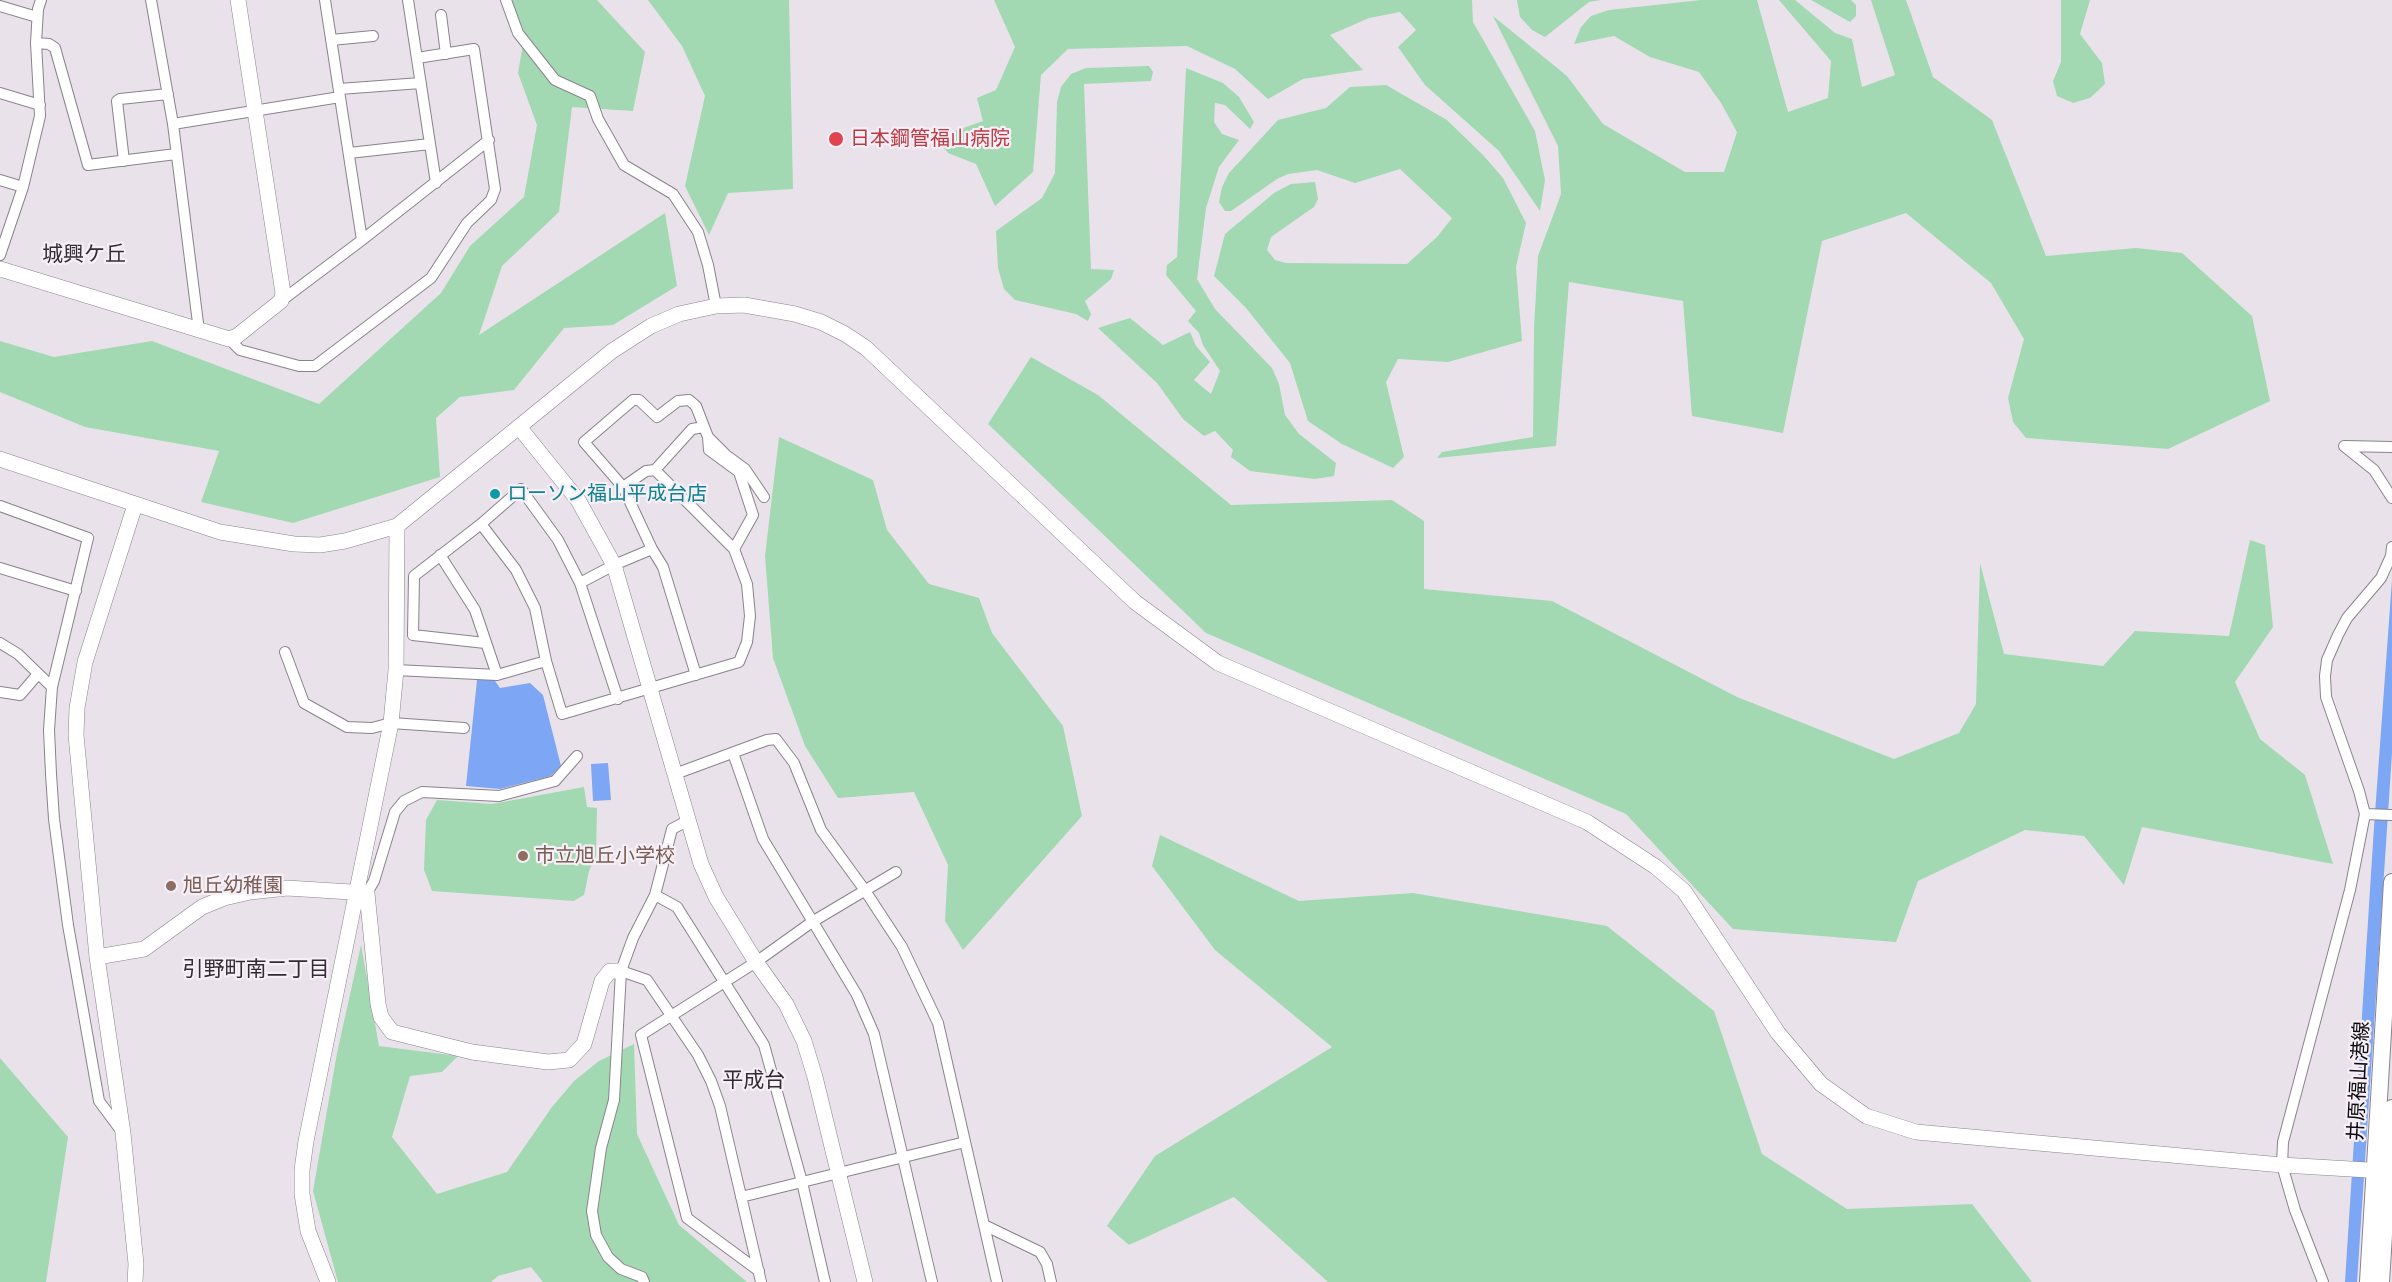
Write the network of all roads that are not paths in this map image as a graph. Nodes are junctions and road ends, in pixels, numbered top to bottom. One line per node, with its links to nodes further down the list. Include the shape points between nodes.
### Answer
1 (41, 0): 9 (street)
2 (152, 0): 18 (street)
3 (238, 0): 20 (street)
4 (325, 0): 11 (street)
5 (408, 0): 14 (street)
6 (506, 0): 34 (street, via 518,33 555,80 590,96 624,165 674,194 698,232)
7 (0, 6): 9 (street)
8 (441, 15): 13 (street)
9 (37, 17): 12 (street)
10 (373, 36): 11 (street)
11 (331, 40): 17 (street)
12 (36, 44): 19 (street); 26 (street, via 55,48 88,165)
13 (447, 54): 14 (street); 22 (street, via 474,49)
14 (417, 58): 15 (street)
15 (420, 83): 17 (street); 23 (street)
16 (0, 93): 19 (street)
17 (339, 93): 20 (street); 24 (street)
18 (168, 94): 21 (street); 26 (street, via 117,101)
19 (40, 105): 29 (street)
20 (256, 111): 21 (street); 33 (street)
21 (173, 124): 25 (street)
22 (489, 140): 28 (street); 36 (street, via 495,189 491,200 467,223 431,278 315,366 299,366 240,350)
23 (430, 144): 24 (street); 28 (street)
24 (349, 153): 30 (street)
25 (176, 154): 26 (street); 35 (street)
26 (124, 161)
27 (0, 180): 29 (street)
28 (436, 183): 30 (street)
29 (23, 188): 31 (street)
30 (362, 240): 33 (street)
31 (0, 255)
32 (0, 269): 35 (street)
33 (281, 301): 36 (street)
34 (716, 306): 37 (street, via 679,314 630,337); 92 (street, via 744,305 795,314 845,333 866,348 1135,602 1218,663 1587,822 1656,867 1684,891 1778,1033 1821,1084 1866,1116 1916,1132)
35 (199, 331): 36 (street)
36 (229, 339)
37 (519, 427): 48 (street); 53 (street, via 578,500)
38 (706, 432): 41 (street, via 692,429); 42 (street, via 696,406 689,400 678,401 657,417 639,400 633,400 584,442); 43 (street, via 745,469); 51 (street, via 710,450 738,472 753,515)
39 (2392, 447): 44 (street, via 2344,446 2374,470)
40 (0, 459): 45 (street)
41 (655, 470): 42 (street, via 646,471); 51 (street)
42 (623, 488): 50 (street)
43 (764, 497)
44 (2392, 498)
45 (135, 505): 48 (street, via 220,532 294,544 321,545); 83 (street, via 85,662 77,708 76,735)
46 (0, 506): 56 (street, via 88,538)
47 (481, 524): 52 (street); 55 (street, via 521,489 558,540); 60 (street, via 516,570 534,608)
48 (397, 526): 61 (street)
49 (2392, 547): 74 (street, via 2381,578 2338,635 2325,676 2326,697)
50 (652, 549): 53 (street); 64 (street, via 663,567)
51 (735, 549): 64 (street, via 747,584 747,642 739,662)
52 (440, 555): 58 (street, via 475,610); 58 (street, via 414,576 413,634)
53 (614, 565): 55 (street); 66 (street)
54 (0, 568): 56 (street)
55 (580, 583): 68 (street)
56 (76, 591): 65 (street)
57 (0, 643): 62 (street)
58 (486, 643): 63 (street)
59 (285, 652): 69 (street, via 304,703 347,727 372,729)
60 (546, 660): 63 (street); 68 (street, via 562,714)
61 (396, 670): 63 (street); 69 (street)
62 (38, 674): 65 (street); 67 (street, via 20,695)
63 (497, 675)
64 (696, 675): 66 (street)
65 (52, 687): 89 (street, via 49,730 53,808 68,924 99,1101)
66 (650, 689): 68 (street); 73 (street)
67 (0, 692)
68 (618, 699)
69 (391, 723): 70 (street); 80 (street)
70 (464, 728)
71 (733, 753): 73 (street); 79 (street, via 776,739 794,763 820,830); 82 (street, via 763,839)
72 (577, 756): 80 (street, via 555,781 499,796 422,792 404,801 394,812 374,881)
73 (675, 774): 76 (street)
74 (2365, 814): 75 (street); 92 (street, via 2347,901 2283,1142)
75 (2392, 815)
76 (687, 821): 81 (street, via 672,829); 84 (street, via 716,897)
77 (896, 872): 79 (street)
78 (2392, 882): 93 (main road, 井原福山港線)
79 (864, 889): 82 (street); 90 (street, via 902,947 938,1023)
80 (362, 892): 83 (street, via 287,888 224,898 202,908 144,949); 85 (street, via 378,1004 387,1026 404,1036 472,1052 548,1062 569,1060 584,1044 603,981 610,971); 100 (street, via 302,1170 308,1231)
81 (655, 895): 85 (street); 86 (street, via 677,907)
82 (812, 922): 84 (street); 91 (street, via 857,995 874,1034)
83 (97, 957): 89 (street)
84 (756, 962): 86 (street); 94 (street, via 786,1004 804,1041)
85 (621, 971): 87 (street, via 647,980); 101 (street, via 614,1100 601,1148 592,1211 596,1235 608,1257 621,1269 642,1276)
86 (724, 983): 87 (street); 95 (street, via 764,1045)
87 (672, 1017): 96 (street, via 711,1081); 98 (street, via 641,1035 687,1218)
88 (2392, 1108): 93 (main road, 井原福山港線)
89 (123, 1133): 99 (street)
90 (965, 1142): 91 (street); 97 (street)
91 (902, 1158): 94 (street); 104 (street)
92 (2283, 1165): 93 (street); 107 (street, via 2295,1210)
93 (2381, 1171): 108 (main road, 井原福山港線); 109 (main road, 井原福山港線)
94 (839, 1173): 95 (street); 103 (street)
95 (802, 1182): 96 (street); 102 (street)
96 (741, 1197): 98 (street)
97 (984, 1225): 105 (street); 106 (street, via 1040,1252)
98 (760, 1276)
99 (135, 1282)
100 (328, 1282)
101 (644, 1282)
102 (825, 1282)
103 (865, 1282)
104 (932, 1282)
105 (997, 1282)
106 (1051, 1282)
107 (2323, 1282)
108 (2368, 1282)
109 (2381, 1282)

